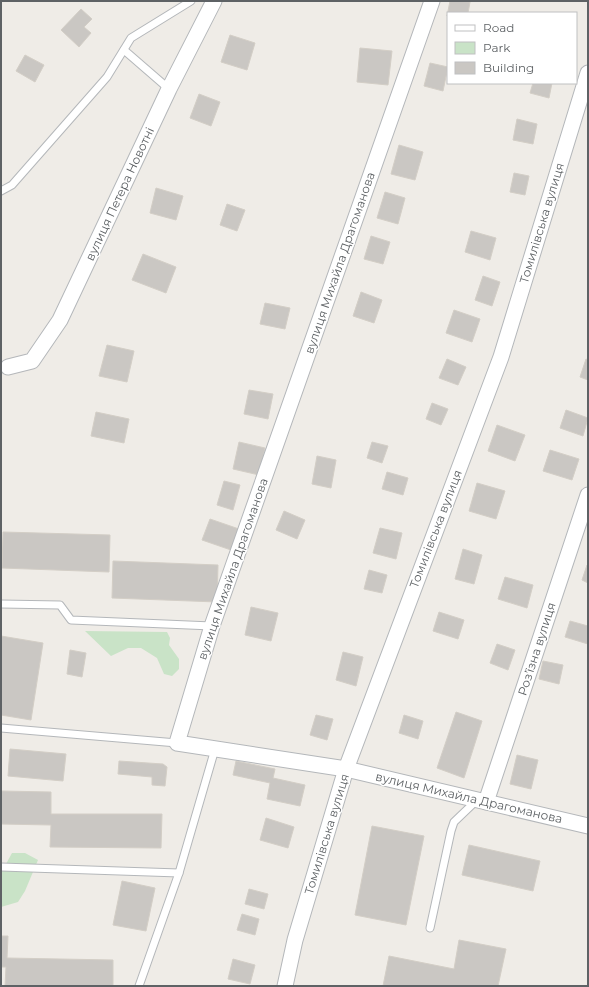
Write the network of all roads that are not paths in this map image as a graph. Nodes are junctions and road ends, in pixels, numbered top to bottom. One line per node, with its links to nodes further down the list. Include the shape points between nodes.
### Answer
1 (191, 1): 4 (lane, via 131,38)
2 (214, 1): 6 (street, вулиця Петера Новотні)
3 (432, 1): 11 (street, вулиця Михайла Драгоманова)
4 (124, 50): 6 (lane); 7 (lane, via 108,77 12,185)
5 (588, 72): 15 (street, Томилівська вулиця, via 501,357)
6 (169, 89): 8 (street, вулиця Петера Новотні, via 60,320 32,361)
7 (1, 191)
8 (4, 369)
9 (588, 495): 16 (street, Розʼїзна вулиця)
10 (1, 604): 11 (lane, via 60,605 71,620)
11 (212, 626): 13 (street, вулиця Михайла Драгоманова)
12 (1, 728): 13 (lane)
13 (177, 743): 14 (street, вулиця Михайла Драгоманова)
14 (215, 749): 15 (street, вулиця Михайла Драгоманова); 19 (lane)
15 (346, 769): 16 (street, вулиця Михайла Драгоманова); 22 (street, Томилівська вулиця, via 295,940)
16 (481, 801): 17 (street, вулиця Михайла Драгоманова); 20 (lane, via 454,822)
17 (588, 826)
18 (1, 867): 19 (lane)
19 (180, 873): 21 (lane)
20 (430, 928)
21 (139, 986)
22 (285, 986)

